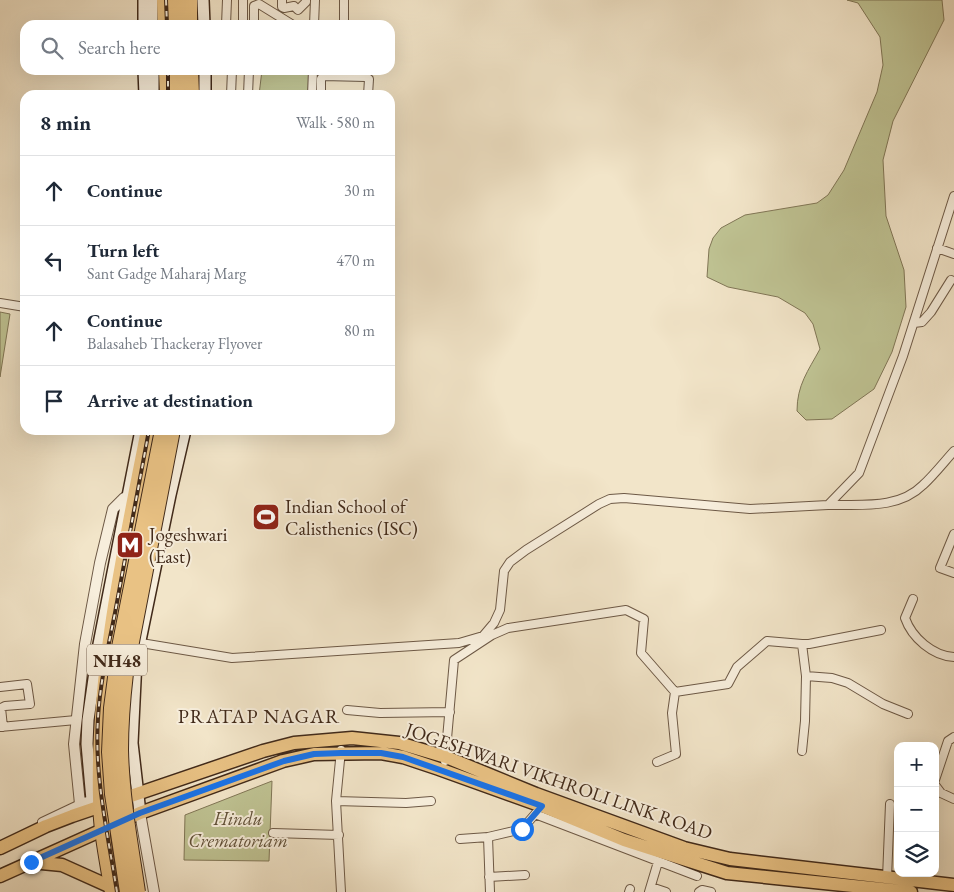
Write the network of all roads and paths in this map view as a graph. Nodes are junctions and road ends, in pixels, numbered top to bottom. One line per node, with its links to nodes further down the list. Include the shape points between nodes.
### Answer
1 (144, 0): 14 (main road)
2 (152, 0): 15 (main road)
3 (161, 0): 16 (main road)
4 (164, 0): 17 (highway)
5 (178, 0): 18 (highway)
6 (190, 0): 19 (highway)
7 (203, 0): 20 (main road)
8 (227, 0): 21 (street)
9 (243, 0): 22 (street)
10 (282, 0): 11 (street, via 282,7 294,6 298,10)
11 (306, 0)
12 (315, 0): 25 (street)
13 (344, 0): 26 (street)
14 (148, 20)
15 (148, 20)
16 (163, 20)
17 (163, 20)
18 (178, 20)
19 (190, 20)
20 (204, 20)
21 (226, 20)
22 (243, 20)
23 (254, 20): 24 (street, via 254,6 259,4)
24 (285, 20)
25 (314, 20)
26 (344, 20)
27 (144, 75): 38 (main road)
28 (153, 75): 39 (main road)
29 (162, 75): 40 (main road)
30 (166, 75): 41 (highway)
31 (179, 75): 42 (highway)
32 (191, 75): 43 (highway)
33 (205, 75): 44 (main road)
34 (232, 75): 45 (street)
35 (249, 75): 46 (street)
36 (253, 75): 47 (street)
37 (313, 75): 48 (street)
38 (145, 90)
39 (153, 90)
40 (163, 90)
41 (167, 90)
42 (180, 90)
43 (192, 90)
44 (205, 90)
45 (231, 90)
46 (248, 90)
47 (252, 90)
48 (312, 90)
49 (321, 90): 50 (street, via 321,78 324,76 366,77 369,79)
50 (368, 90)
51 (954, 196): 52 (street)
52 (936, 248): 53 (street); 57 (street)
53 (954, 254)
54 (950, 280): 57 (street, via 931,312 922,322)
55 (0, 303): 56 (street)
56 (20, 305)
57 (914, 323): 65 (street, via 859,472)
58 (140, 435): 64 (main road)
59 (147, 435): 64 (highway)
60 (161, 435): 117 (highway, NH48, bridge, via 111,708 109,752 112,794)
61 (173, 435): 118 (highway, NH48, bridge, via 126,673 122,711 121,752 127,820)
62 (184, 435): 71 (main road)
63 (954, 451): 65 (street, via 922,486 904,498 882,504)
64 (131, 497): 70 (highway); 80 (street, via 120,501 113,509 103,549 85,644)
65 (828, 505): 71 (street, via 750,509 610,499 510,562 504,571 500,610 494,623 483,636 458,643 232,658)
66 (954, 534): 67 (street, via 940,568)
67 (954, 573)
68 (913, 599): 73 (street, via 905,618 908,627 918,640)
69 (881, 630): 72 (street)
70 (107, 642): 71 (street); 95 (highway)
71 (140, 644): 91 (main road, via 136,660 132,744)
72 (802, 644): 74 (street); 76 (street, via 768,641 737,667 728,684)
73 (954, 657)
74 (806, 676): 79 (street, via 848,683 883,704); 84 (street)
75 (0, 687): 81 (street, via 27,684 30,699 30,704 1,708)
76 (675, 692): 78 (street, via 641,653 644,619 626,610 525,624 492,635 454,660); 87 (street, via 672,721 676,754)
77 (347, 710): 78 (street)
78 (450, 712): 86 (street)
79 (908, 714)
80 (76, 720): 81 (street); 96 (street, via 74,744)
81 (1, 727)
82 (954, 737): 88 (street, via 948,741)
83 (340, 739): 85 (street); 86 (main road, JOGESHWARI VIKHROLI LINK ROAD, via 399,742); 91 (main road, JOGESHWARI VIKHROLI LINK ROAD, via 294,743 263,751)
84 (802, 751)
85 (341, 753): 89 (main road, via 381,753); 93 (street); 99 (main road, via 314,754 284,761)
86 (446, 757): 89 (street); 114 (main road, JOGESHWARI VIKHROLI LINK ROAD, via 684,848)
87 (657, 762)
88 (939, 768)
89 (442, 770): 98 (main road)
90 (936, 787): 92 (street)
91 (138, 794): 95 (main road, JOGESHWARI VIKHROLI LINK ROAD); 99 (main road)
92 (954, 799)
93 (336, 801): 94 (street); 102 (street)
94 (431, 801)
95 (97, 802): 96 (street); 100 (highway); 106 (main road, JOGESHWARI VIKHROLI LINK ROAD)
96 (80, 804): 105 (street)
97 (890, 804): 114 (street)
98 (539, 810): 103 (street, via 522,829); 108 (street); 114 (main road, via 727,873)
99 (140, 813): 100 (main road); 119 (street)
100 (102, 830): 107 (main road); 115 (highway)
101 (273, 833): 102 (street)
102 (338, 834): 120 (street)
103 (488, 836): 104 (street); 112 (street)
104 (460, 838)
105 (0, 843)
106 (0, 848)
107 (31, 862): 110 (main road); 115 (main road, via 62,865)
108 (658, 862): 111 (street); 116 (street)
109 (525, 875): 112 (street)
110 (0, 876)
111 (697, 876)
112 (489, 877): 121 (street)
113 (954, 885): 114 (main road, JOGESHWARI VIKHROLI LINK ROAD)
114 (884, 886): 125 (main road)
115 (110, 890)
116 (650, 890): 122 (street)
117 (127, 892)
118 (138, 892)
119 (154, 892)
120 (341, 892)
121 (490, 892)
122 (666, 892)
123 (699, 892): 124 (street)
124 (711, 892)
125 (911, 892)

